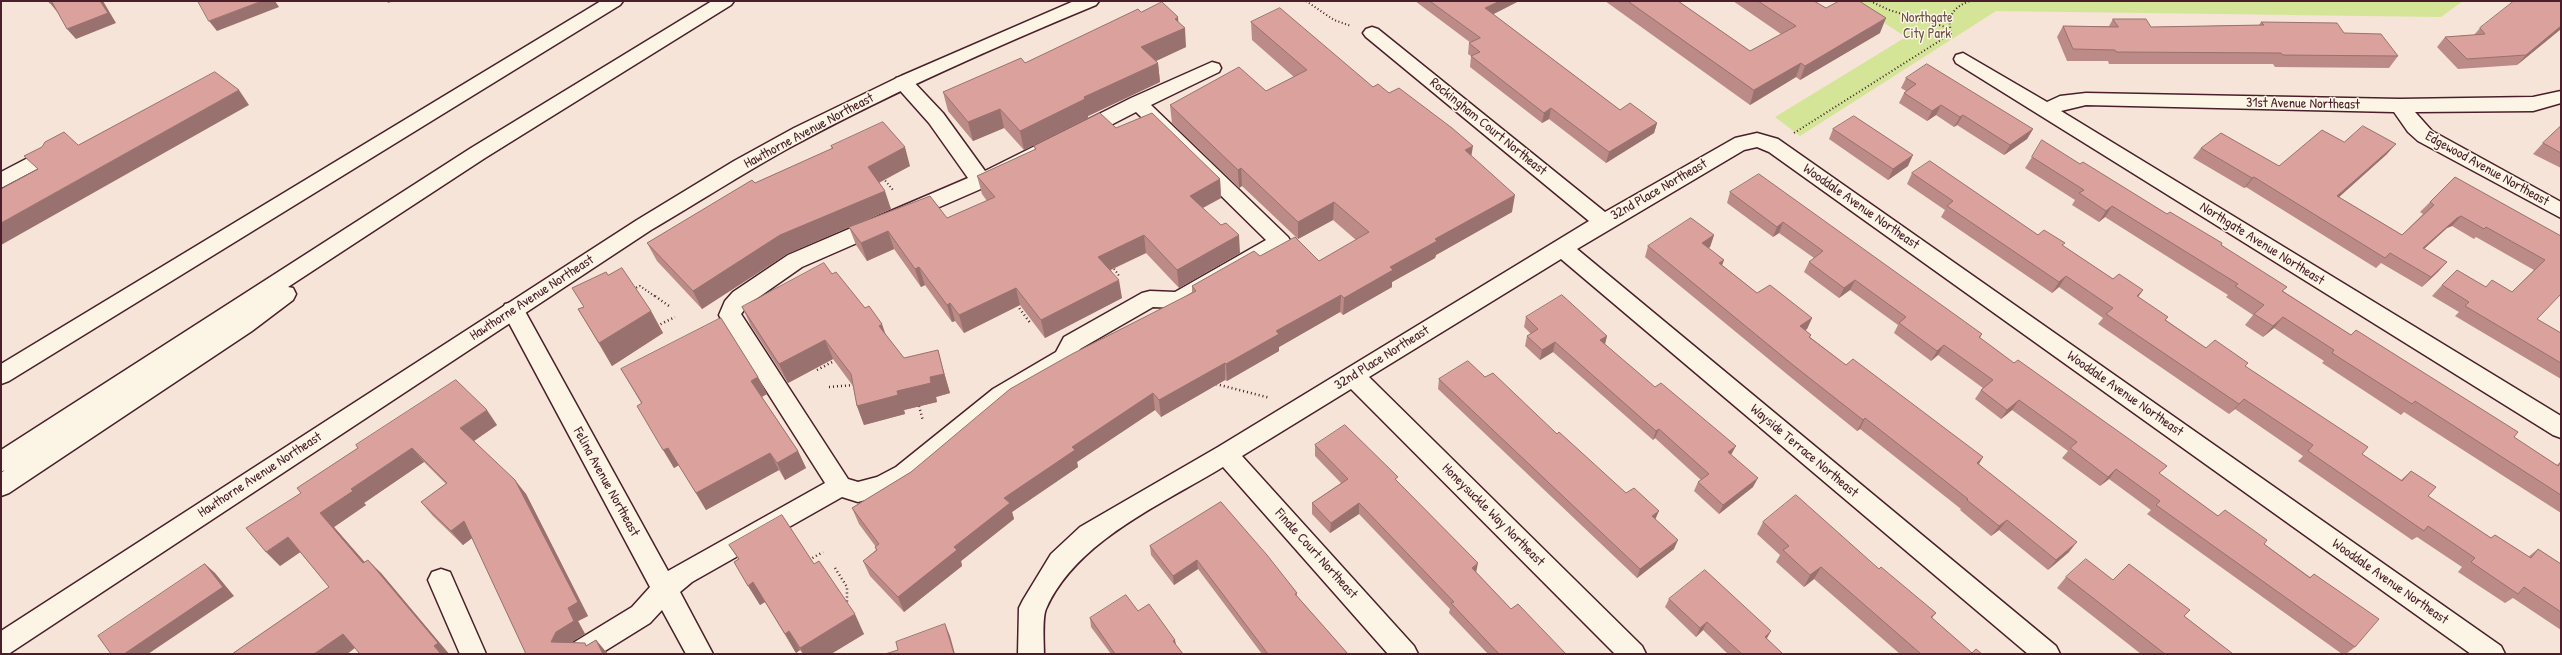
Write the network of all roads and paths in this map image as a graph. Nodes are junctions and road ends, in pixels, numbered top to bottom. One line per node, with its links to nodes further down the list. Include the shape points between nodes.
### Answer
1 (614, 1): 38 (main road, via 479,81)
2 (725, 1): 18 (main road)
3 (1090, 1): 11 (main road, Hawthorne Avenue Northeast)
4 (1306, 1): 8 (path, via 1334,20)
5 (1870, 1): 7 (path, via 1883,9 1932,21)
6 (1970, 1): 7 (path, via 1959,5 1949,17)
7 (1949, 29): 16 (path, via 1952,33 1920,55)
8 (1372, 33): 25 (main road, Rockingham Court Northeast)
9 (1963, 59): 15 (main road, Northgate Avenue Northeast)
10 (1212, 68): 13 (main road)
11 (903, 82): 22 (main road, via 936,118); 32 (main road, Hawthorne Avenue Northeast, via 800,133 721,179 644,225)
12 (2561, 97): 14 (main road, 31st Avenue Northeast, via 2533,104)
13 (1138, 103): 22 (main road); 52 (main road, via 1281,242 1178,300 1150,299 1072,342 1064,358 1001,396 904,474 883,486 858,492)
14 (2400, 106): 15 (main road, 31st Avenue Northeast, via 2086,99 2060,103); 24 (main road, Edgewood Avenue Northeast, via 2425,136)
15 (2046, 111): 48 (main road, Northgate Avenue Northeast)
16 (1791, 134)
17 (1756, 140): 25 (main road, 32nd Place Northeast, via 1737,144); 67 (main road, Wooddale Avenue Northeast, via 1776,147)
18 (478, 153): 50 (main road); 51 (main road, via 244,325)
19 (47, 156): 21 (main road)
20 (881, 175): 23 (path)
21 (1, 181)
22 (981, 181): 52 (main road, via 795,261 741,298 733,307 730,314)
23 (893, 190)
24 (2561, 211)
25 (1604, 222): 26 (main road, 32nd Place Northeast)
26 (1562, 248): 39 (main road, 32nd Place Northeast); 66 (main road, Wayside Terrace Northeast)
27 (1109, 262): 28 (path)
28 (1120, 277)
29 (626, 292): 31 (path, via 640,286)
30 (1012, 299): 34 (path)
31 (669, 306)
32 (513, 310): 57 (main road, Felina Avenue Northeast); 59 (main road, Hawthorne Avenue Northeast)
33 (675, 316): 35 (path)
34 (1031, 324)
35 (650, 329)
36 (841, 357): 37 (path)
37 (817, 370)
38 (1, 375)
39 (1353, 376): 49 (main road, 32nd Place Northeast); 65 (main road, Honeysuckle Way Northeast)
40 (1210, 378): 41 (path)
41 (1215, 384): 44 (path); 45 (path)
42 (860, 385): 43 (path)
43 (829, 387)
44 (1209, 388)
45 (1270, 398)
46 (919, 406): 47 (path)
47 (922, 420)
48 (2561, 428)
49 (1226, 454): 63 (main road, 32nd Place Northeast, via 1089,535 1060,562 1032,608); 64 (main road, Finale Court Northeast)
50 (1, 462)
51 (1, 486)
52 (840, 486): 57 (main road, via 683,574)
53 (823, 552): 54 (path)
54 (806, 562)
55 (835, 568): 58 (path, via 847,587 847,606)
56 (441, 580): 60 (main road)
57 (665, 589): 61 (main road, via 641,615); 62 (main road, Felina Avenue Northeast)
58 (841, 610)
59 (1, 645)
60 (473, 654)
61 (577, 654)
62 (700, 654)
63 (1031, 654)
64 (1405, 654)
65 (1633, 654)
66 (2047, 654)
67 (2492, 654)

